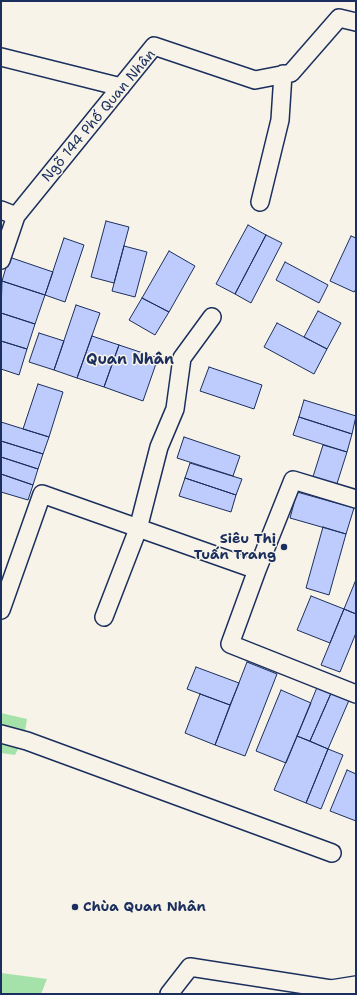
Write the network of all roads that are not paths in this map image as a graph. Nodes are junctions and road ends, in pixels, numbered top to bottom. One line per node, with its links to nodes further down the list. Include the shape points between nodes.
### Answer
1 (356, 22): 3 (lane, Ngõ 144 Phố Quan Nhân, via 339,18 291,73)
2 (1, 57): 4 (lane)
3 (283, 74): 4 (lane, Ngõ 144 Phố Quan Nhân, via 254,80 154,46); 5 (lane, via 280,120)
4 (121, 87): 6 (lane, Ngõ 144 Phố Quan Nhân)
5 (260, 202)
6 (8, 213): 7 (lane, Ngõ 144 Phố Quan Nhân)
7 (1, 260)
8 (212, 317): 10 (lane, via 182,358 176,409 159,447)
9 (356, 499): 11 (lane, via 294,480)
10 (138, 529): 11 (lane); 12 (lane, via 42,494); 13 (lane)
11 (258, 570): 14 (lane, via 230,644)
12 (1, 610)
13 (104, 617)
14 (356, 694)
15 (1, 734): 16 (lane, via 27,741)
16 (332, 853)
17 (356, 985): 18 (lane, via 331,989 190,967)
18 (169, 994)

